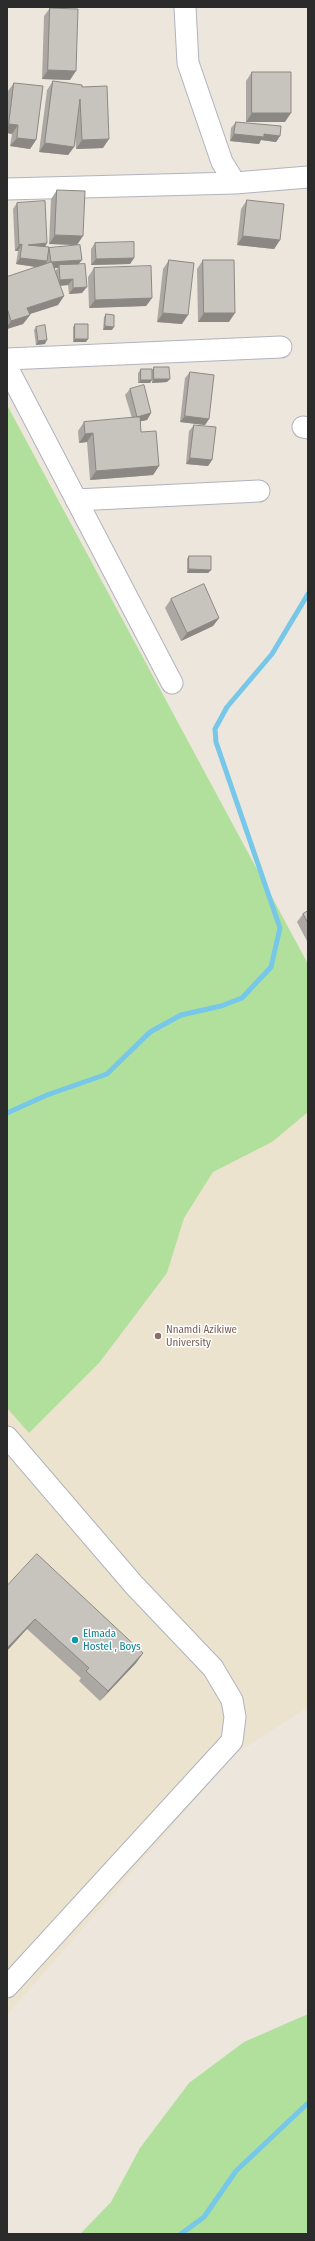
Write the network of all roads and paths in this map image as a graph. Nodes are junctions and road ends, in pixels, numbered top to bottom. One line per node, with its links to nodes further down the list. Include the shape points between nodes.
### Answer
1 (185, 7): 3 (street, via 188,63 222,162)
2 (308, 177): 3 (street)
3 (235, 183): 4 (street)
4 (7, 189)
5 (281, 347): 6 (street)
6 (7, 359)
7 (7, 368): 9 (street)
8 (259, 491): 9 (street)
9 (76, 500): 10 (street)
10 (172, 683)
11 (7, 1437): 12 (street, via 134,1585 213,1668 232,1700 235,1717 232,1741)
12 (7, 1987)

